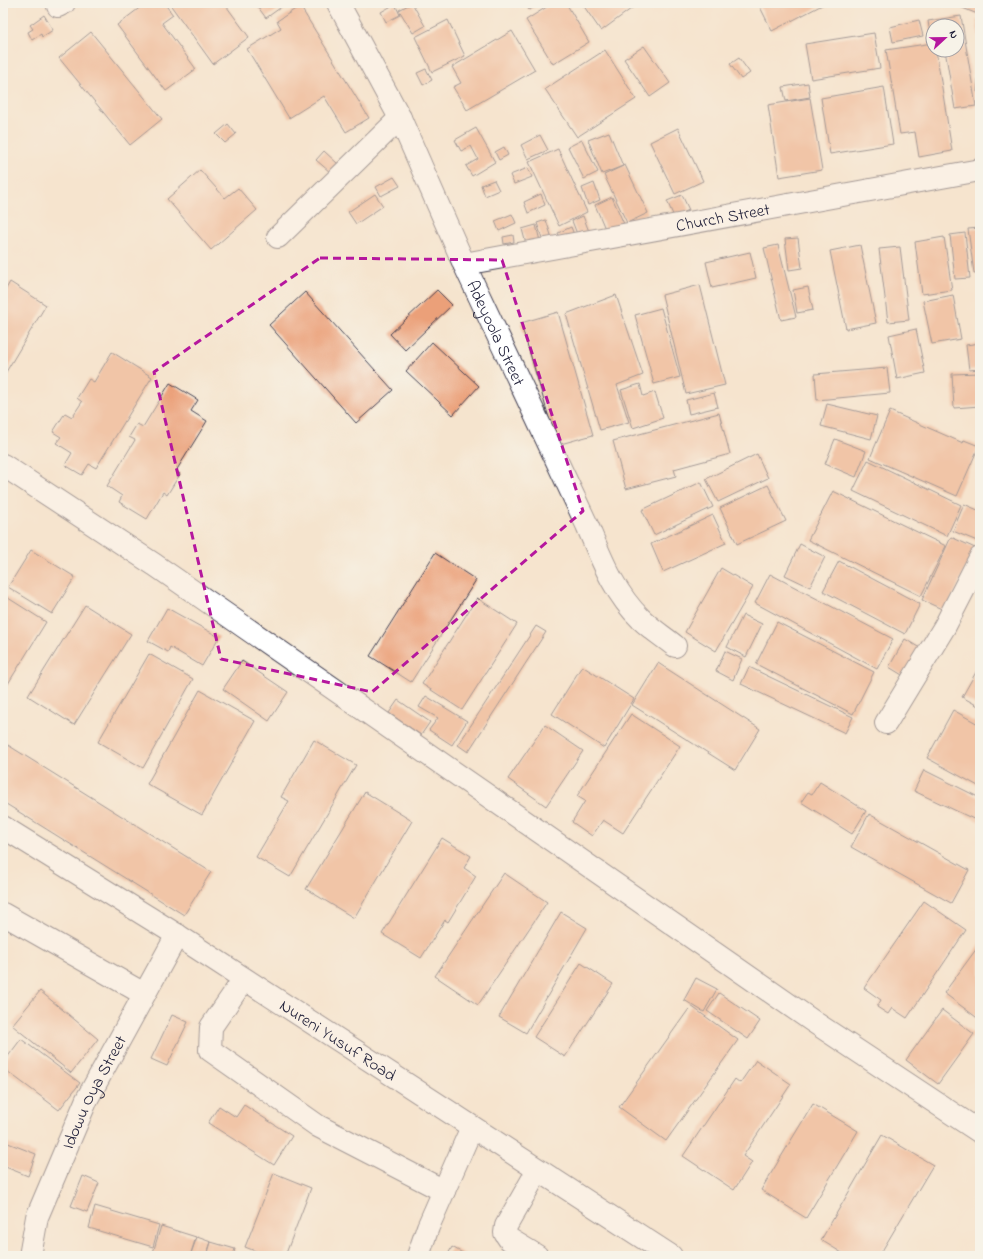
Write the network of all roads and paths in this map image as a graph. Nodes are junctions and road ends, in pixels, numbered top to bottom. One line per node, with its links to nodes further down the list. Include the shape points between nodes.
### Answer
1 (338, 3): 2 (street, Adeyoola Street)
2 (400, 118): 4 (street); 5 (street, Adeyoola Street)
3 (980, 170): 5 (street, Church Street)
4 (278, 237)
5 (464, 264): 8 (street, Adeyoola Street, via 604,565 623,599 641,619)
6 (3, 466): 16 (street, via 155,565 814,1022)
7 (980, 558): 9 (street, via 945,626)
8 (675, 646)
9 (886, 723)
10 (3, 826): 12 (street, Nureni Yusuf Road)
11 (3, 914): 14 (street)
12 (177, 934): 13 (street, Nureni Yusuf Road); 14 (street, Idowu Oya Street)
13 (244, 979): 15 (street, Nureni Yusuf Road); 18 (street, via 211,1027 210,1050 318,1126)
14 (144, 994): 19 (street, Idowu Oya Street, via 87,1099 37,1217)
15 (472, 1127): 17 (street, Nureni Yusuf Road); 18 (street)
16 (980, 1132)
17 (538, 1170): 21 (street, via 506,1226 505,1233 509,1239); 22 (street, Nureni Yusuf Road)
18 (444, 1191): 20 (street)
19 (30, 1256)
20 (418, 1256)
21 (537, 1256)
22 (671, 1256)

